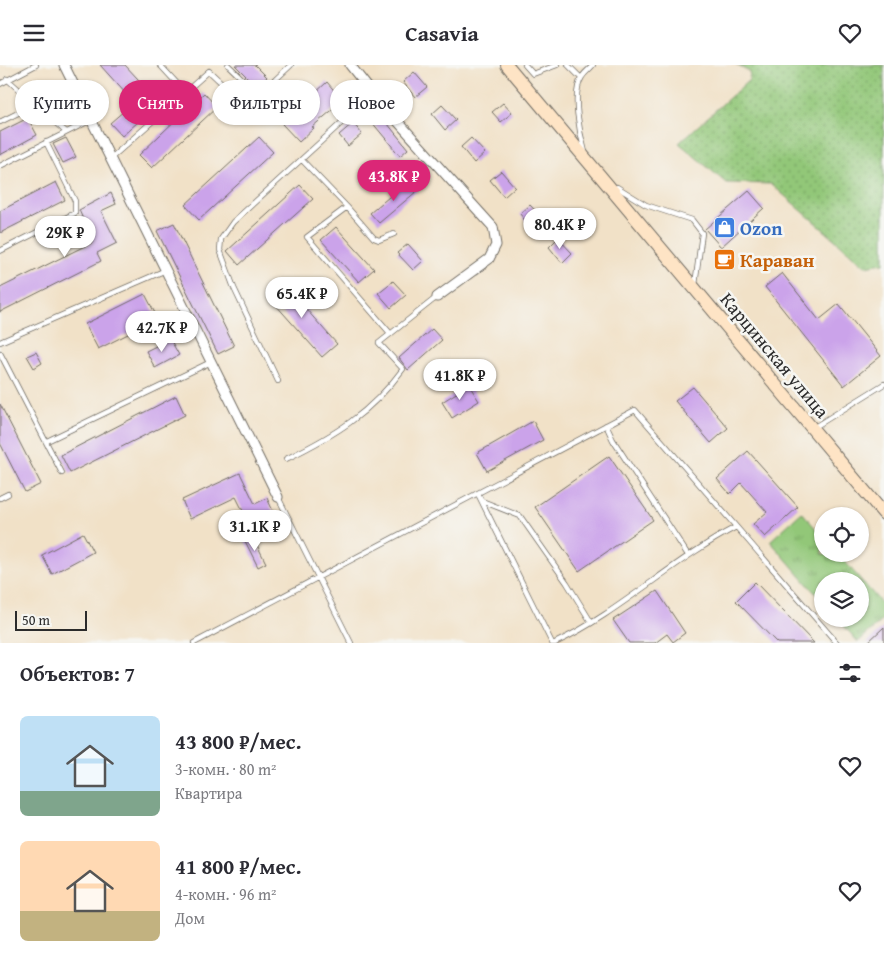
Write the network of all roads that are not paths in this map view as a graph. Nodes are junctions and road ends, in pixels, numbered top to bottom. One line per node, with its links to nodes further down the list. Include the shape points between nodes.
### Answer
1 (36, 65): 13 (lane)
2 (64, 65): 14 (street)
3 (160, 65): 15 (lane)
4 (228, 65): 18 (lane)
5 (350, 65): 20 (street)
6 (509, 65): 35 (main road, Карцинская улица)
7 (525, 65): 8 (lane, via 534,74)
8 (557, 65)
9 (568, 65): 12 (lane)
10 (594, 65): 12 (lane)
11 (289, 66): 19 (lane)
12 (581, 78): 35 (lane, via 578,91 580,134)
13 (7, 79): 21 (lane); 22 (lane)
14 (72, 80)
15 (173, 80)
16 (198, 80): 17 (lane, via 209,71)
17 (218, 80)
18 (244, 80)
19 (275, 80)
20 (362, 80)
21 (0, 83)
22 (15, 86)
23 (15, 115): 24 (lane)
24 (0, 122)
25 (58, 125): 31 (lane)
26 (81, 125): 31 (lane)
27 (93, 125): 33 (street)
28 (148, 125): 33 (lane)
29 (340, 125): 34 (lane)
30 (401, 125): 42 (street, via 495,233 496,245 489,259)
31 (66, 132): 32 (lane)
32 (46, 142): 36 (lane); 39 (lane, via 75,201 75,213)
33 (110, 159): 40 (street)
34 (302, 160): 37 (lane); 47 (lane, via 233,222 221,239 220,250 234,288)
35 (588, 160): 41 (main road, Карцинская улица); 41 (lane, via 624,193 660,211 692,220 699,226 702,233)
36 (0, 166)
37 (347, 207): 38 (lane, via 374,238 379,240); 43 (lane, via 306,237)
38 (394, 234)
39 (0, 251)
40 (166, 270): 44 (lane); 46 (street)
41 (695, 289): 50 (main road, Карцинская улица)
42 (437, 297): 43 (lane)
43 (390, 333): 52 (lane, via 379,343 403,369 389,389 363,415 332,437)
44 (0, 342)
45 (0, 353): 51 (lane)
46 (212, 363): 51 (lane); 56 (street)
47 (278, 381)
48 (884, 384): 50 (lane)
49 (606, 425): 55 (lane); 60 (lane, via 635,410); 61 (lane)
50 (812, 429): 59 (main road, Карцинская улица)
51 (47, 441): 53 (lane)
52 (286, 459)
53 (62, 473)
54 (8, 494): 57 (lane)
55 (478, 494): 58 (lane); 62 (lane)
56 (278, 497): 62 (lane)
57 (0, 498)
58 (482, 501): 63 (lane, via 520,516); 66 (lane)
59 (884, 514)
60 (736, 527): 61 (lane); 67 (lane)
61 (688, 555): 63 (lane, via 652,583)
62 (319, 579): 64 (lane); 65 (lane)
63 (591, 622): 66 (lane)
64 (194, 643)
65 (351, 643)
66 (554, 643)
67 (837, 643)

